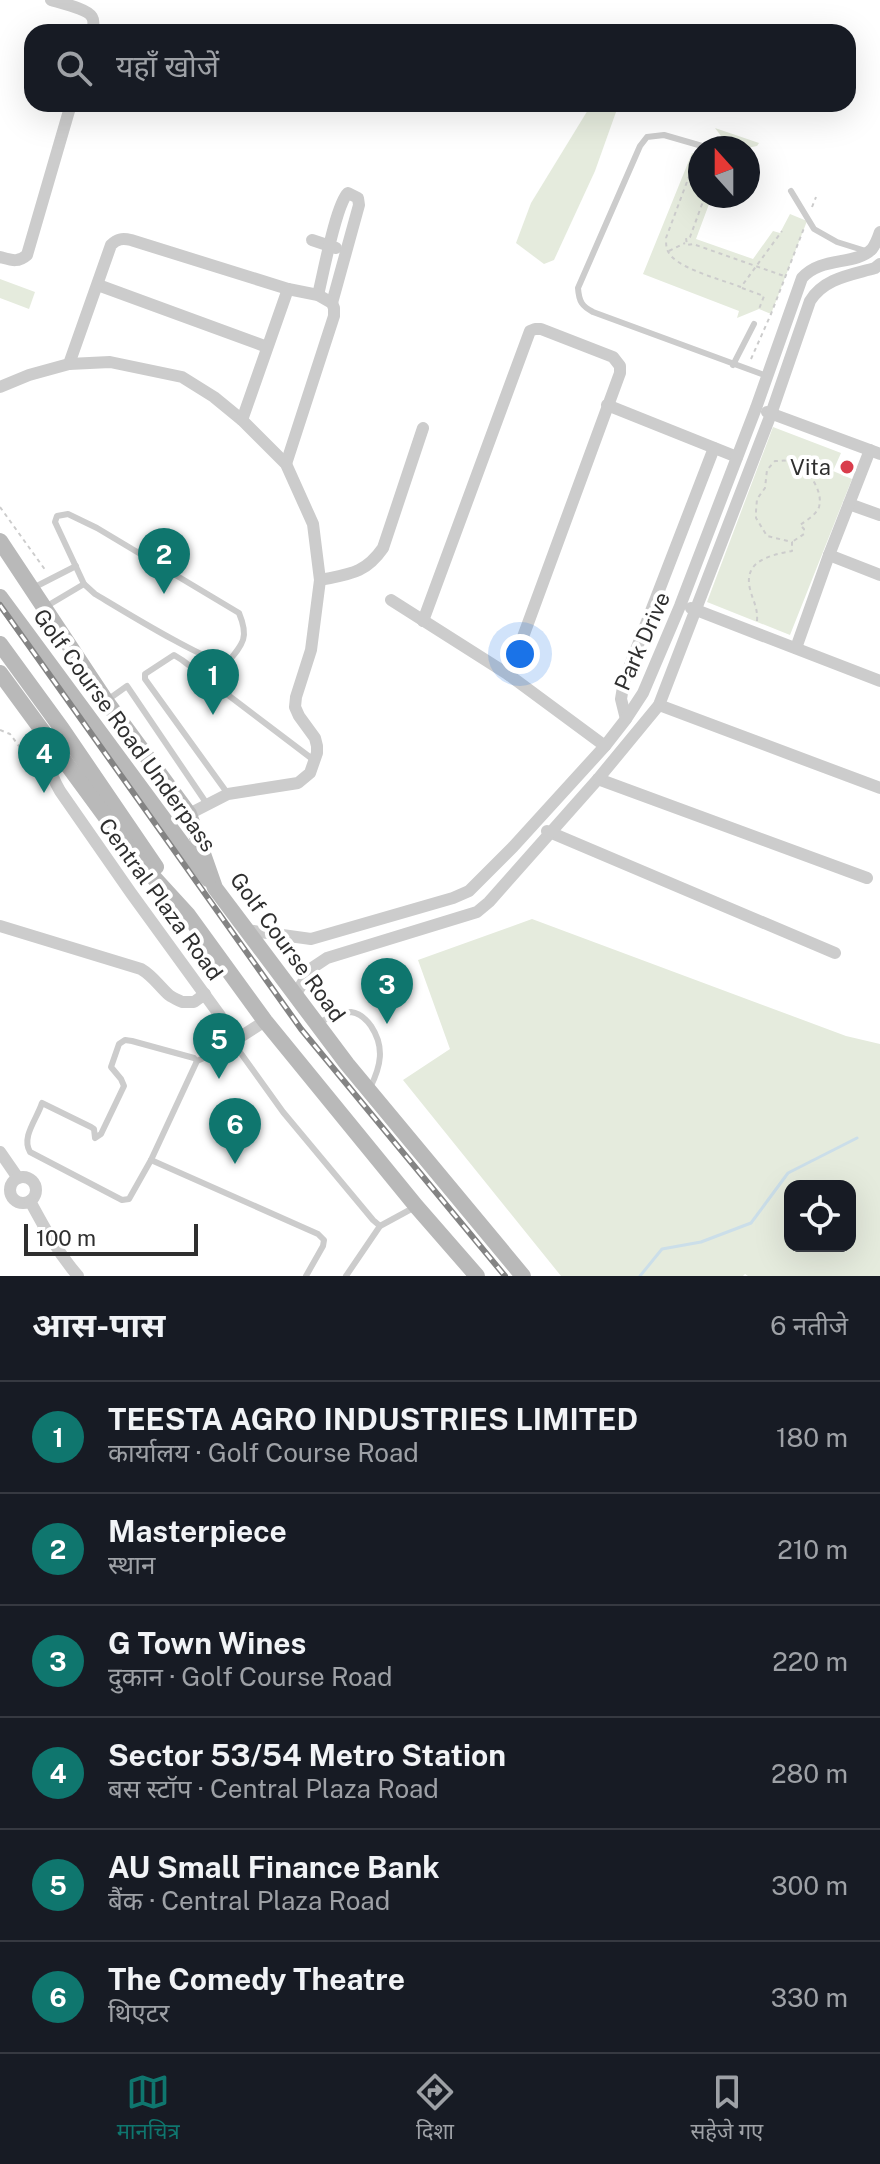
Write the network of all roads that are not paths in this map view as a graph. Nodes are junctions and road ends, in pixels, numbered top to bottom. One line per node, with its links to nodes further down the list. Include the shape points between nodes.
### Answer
1 (51, 0): 2 (street, via 86,12)
2 (94, 24)
3 (69, 112): 13 (street, via 27,255 15,261)
4 (688, 142): 22 (lane, via 664,135 647,137 640,146 578,288 579,298 593,312)
5 (791, 191): 12 (lane, via 814,229)
6 (337, 215): 7 (street); 7 (street, via 348,193 359,201); 10 (street)
7 (355, 219): 11 (street)
8 (880, 232): 12 (street)
9 (312, 240): 10 (street)
10 (330, 246): 11 (street); 17 (street)
11 (345, 252): 18 (street)
12 (869, 252): 23 (street, Park Drive, via 817,266 802,278)
13 (0, 257)
14 (880, 264): 27 (street, Park Drive, via 832,280 815,293)
15 (98, 285): 16 (street, via 111,245 124,239); 20 (street); 21 (street)
16 (288, 289): 17 (street); 20 (street)
17 (318, 295): 18 (street)
18 (332, 303): 33 (street, via 334,316)
19 (754, 324): 22 (lane)
20 (267, 347): 28 (street)
21 (69, 364): 24 (street); 28 (street, via 110,362 182,377)
22 (733, 365): 23 (lane)
23 (767, 376): 26 (street, Park Drive)
24 (0, 387)
25 (607, 405): 30 (street); 48 (street, via 620,373 613,357 541,329 530,331); 52 (street)
26 (756, 408): 27 (street); 32 (street, Park Drive)
27 (771, 414): 31 (street); 47 (street, Park Drive)
28 (242, 420): 33 (street)
29 (423, 428): 40 (street, via 374,562)
30 (714, 448): 32 (street); 58 (street, via 624,681)
31 (875, 452): 34 (street)
32 (737, 457): 45 (street, Park Drive)
33 (286, 464): 40 (street, via 313,524)
34 (849, 504): 35 (street); 37 (street)
35 (880, 515)
36 (0, 541): 42 (main road, Golf Course Road)
37 (829, 555): 39 (street); 50 (street)
38 (76, 566): 41 (lane); 41 (lane, via 55,522 57,516 68,514 97,528 239,613 245,639 227,663 220,663); 42 (lane)
39 (880, 575)
40 (320, 580): 61 (street, via 311,650 295,707 315,738)
41 (84, 584): 46 (lane)
42 (32, 589): 46 (main road, Golf Course Road)
43 (0, 597): 70 (main road, Golf Course Road Underpass)
44 (391, 600): 48 (street)
45 (680, 606): 47 (street); 58 (street, Park Drive, via 643,693)
46 (44, 607): 56 (main road, Golf Course Road)
47 (695, 609): 50 (street); 57 (street, Park Drive)
48 (423, 621): 52 (street)
49 (0, 644): 71 (main road)
50 (796, 648): 54 (street)
51 (0, 673): 59 (main road)
52 (509, 675): 60 (street)
53 (144, 677): 55 (lane); 61 (lane, via 177,656); 64 (lane)
54 (880, 681)
55 (127, 686): 56 (lane); 65 (lane)
56 (106, 701): 66 (main road, Golf Course Road)
57 (659, 705): 62 (street, Park Drive); 63 (street)
58 (626, 719): 60 (street, Park Drive)
59 (47, 736): 71 (main road, via 135,857); 77 (street, Central Plaza Road, via 51,777)
60 (605, 746): 67 (street, Park Drive)
61 (315, 761): 64 (street, via 298,783)
62 (598, 779): 68 (street, Park Drive); 69 (street)
63 (880, 788)
64 (228, 794): 65 (street)
65 (207, 804): 66 (street)
66 (189, 814): 70 (main road, Golf Course Road)
67 (535, 824): 68 (street); 74 (street, Park Drive, via 469,891)
68 (551, 834): 75 (street); 76 (street, Park Drive, via 477,912)
69 (867, 878)
70 (215, 888): 73 (main road, Golf Course Road)
71 (188, 915): 79 (main road)
72 (0, 926): 77 (street, via 141,969 182,1002 194,1002)
73 (246, 930): 74 (street, Park Drive); 78 (main road, Golf Course Road)
74 (321, 937): 76 (street)
75 (835, 953)
76 (327, 958): 78 (street, Park Drive, via 312,968)
77 (203, 992): 81 (street, Central Plaza Road)
78 (295, 995): 80 (main road, Golf Course Road)
79 (265, 1021): 81 (street); 88 (main road)
80 (316, 1024): 83 (main road, Golf Course Road); 83 (lane, via 340,1013 361,1014 381,1047)
81 (236, 1041): 82 (lane); 89 (lane, Central Plaza Road, via 283,1112)
82 (197, 1061): 85 (lane); 85 (lane, via 122,1041 111,1067 124,1086 98,1137 91,1127 42,1103 26,1142 30,1152 126,1201)
83 (369, 1090): 94 (main road, Golf Course Road)
84 (0, 1152): 86 (street)
85 (151, 1160): 91 (lane, via 318,1234 324,1243)
86 (18, 1178): 87 (street, via 36,1186); 87 (street, via 12,1196 18,1202)
87 (30, 1201): 90 (street)
88 (416, 1206): 89 (lane); 93 (main road)
89 (380, 1226): 92 (lane)
90 (78, 1276)
91 (306, 1276)
92 (346, 1276)
93 (477, 1276)
94 (523, 1276)

